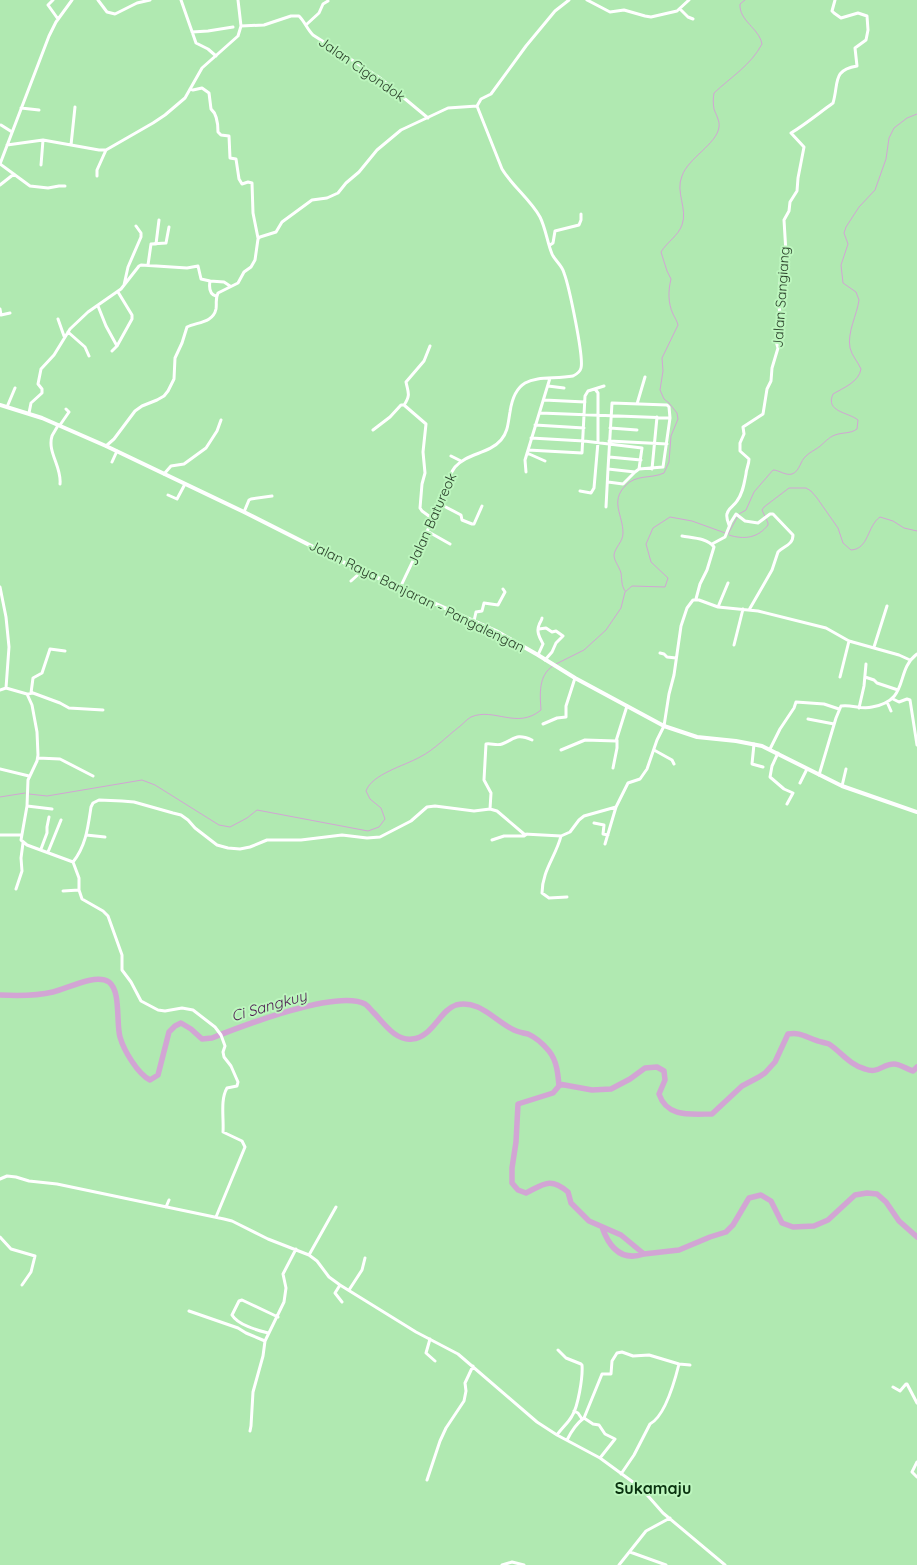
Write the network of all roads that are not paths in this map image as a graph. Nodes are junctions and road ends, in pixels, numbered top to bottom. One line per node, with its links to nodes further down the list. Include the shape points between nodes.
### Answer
1 (53, 0): 13 (street, via 48,5)
2 (72, 0): 13 (street)
3 (98, 0): 4 (street, via 107,12 115,14)
4 (150, 0)
5 (181, 0): 18 (street)
6 (238, 0): 16 (street)
7 (569, 0): 21 (street, via 526,46 491,94 481,99)
8 (587, 0): 12 (street, via 610,12 624,10 645,16)
9 (689, 0): 12 (street)
10 (835, 0): 124 (street, Jalan Sangiang, via 832,11 841,18 858,12 867,16 868,34 866,40 855,48 857,66 848,67 839,75 832,103 791,133 804,146 797,191 784,224 786,253 781,268 778,348 763,414 742,427 744,434 740,451 749,459 749,465 741,494 728,511)
11 (328, 1): 15 (street)
12 (680, 9): 14 (street)
13 (58, 19): 23 (street)
14 (693, 19)
15 (307, 24): 16 (street, Jalan Cigondok, via 296,15 264,24); 25 (street, Jalan Cigondok, via 313,35 380,78)
16 (240, 26): 19 (street, via 238,36)
17 (233, 27): 18 (street)
18 (192, 32): 19 (street, via 196,44)
19 (216, 56): 20 (street, via 199,71)
20 (190, 89): 32 (street, via 165,115); 43 (street, via 202,88 209,93 218,132 229,136 230,158 236,159 240,181 242,184 252,183)
21 (477, 106): 25 (street, via 448,108); 45 (street, Jalan Batureok, via 502,169 540,218)
22 (75, 107): 30 (street)
23 (21, 108): 24 (street); 27 (street)
24 (39, 110)
25 (428, 118): 43 (street, via 391,137 338,193 312,200 282,222 276,232)
26 (1, 125): 27 (street)
27 (12, 132): 29 (street)
28 (43, 140): 29 (street); 30 (street); 34 (street)
29 (7, 145): 31 (street)
30 (71, 145): 32 (street)
31 (2, 150): 33 (street)
32 (106, 150): 36 (street)
33 (0, 164): 35 (street)
34 (41, 166)
35 (14, 174): 37 (street); 38 (street, via 32,187)
36 (97, 176)
37 (0, 185)
38 (66, 186)
39 (581, 214): 45 (street, via 579,225 555,231)
40 (159, 220): 44 (street)
41 (136, 226): 46 (street, via 142,235)
42 (169, 227): 44 (street, via 166,242)
43 (258, 239): 51 (street, via 254,263 240,281)
44 (156, 244): 47 (street, via 151,246)
45 (550, 244): 65 (street, Jalan Batureok, via 553,256 565,275 582,363 574,376)
46 (130, 263): 48 (street); 50 (street)
47 (148, 265): 48 (street); 49 (street, via 198,266 201,279)
48 (140, 266): 50 (street)
49 (210, 281): 51 (street); 53 (street, via 210,290)
50 (124, 286): 52 (street)
51 (230, 286): 53 (street)
52 (118, 292): 54 (street); 60 (street, via 132,320)
53 (216, 296): 98 (street, via 215,311 209,319 186,329 168,391 135,411)
54 (98, 306): 58 (street); 60 (street)
55 (0, 309): 56 (street, via 1,315)
56 (10, 313)
57 (58, 319): 59 (street)
58 (68, 332): 59 (street); 63 (street, via 85,347)
59 (65, 336): 79 (street, via 42,368 38,384 42,393 31,403)
60 (117, 346): 62 (street)
61 (430, 346): 75 (street, via 424,361 406,382 409,398)
62 (112, 351)
63 (89, 356)
64 (645, 377): 73 (street)
65 (550, 378): 66 (street); 104 (street, Jalan Batureok, via 535,378 524,383 516,392 507,431 499,443)
66 (548, 386): 69 (street); 71 (street)
67 (604, 386): 70 (street)
68 (15, 388): 76 (street)
69 (564, 388)
70 (595, 389): 72 (street, via 588,390); 81 (street, via 598,393)
71 (544, 400): 72 (street); 78 (street)
72 (585, 402): 80 (street)
73 (637, 404): 82 (street, via 612,403); 84 (street, via 667,405)
74 (0, 405): 76 (main road, Jalan Raya Banjaran - Pangalengan)
75 (404, 405): 90 (street); 123 (street, via 426,424 420,508)
76 (6, 406): 79 (main road, Jalan Raya Banjaran - Pangalengan)
77 (66, 409): 86 (street, via 69,412)
78 (540, 413): 80 (street); 87 (street)
79 (29, 414): 86 (main road, Jalan Raya Banjaran - Pangalengan)
80 (584, 414): 81 (street); 88 (street)
81 (598, 415): 82 (street); 94 (street)
82 (611, 416): 83 (street); 89 (street)
83 (657, 417): 84 (street); 96 (street)
84 (670, 418): 97 (street)
85 (221, 420): 112 (street, via 206,448 184,464 171,466)
86 (59, 425): 98 (main road, Jalan Raya Banjaran - Pangalengan); 114 (street, via 52,435 52,449)
87 (535, 425): 88 (street); 92 (street)
88 (584, 428): 93 (street)
89 (610, 428): 91 (street); 95 (street)
90 (373, 430)
91 (637, 430)
92 (531, 438): 93 (street); 100 (street)
93 (584, 441): 94 (street); 100 (street, via 582,454)
94 (598, 442): 95 (street); 116 (street, via 593,490 591,493)
95 (609, 442): 96 (street); 102 (street); 103 (street, via 642,448)
96 (654, 443): 97 (street); 109 (street)
97 (667, 444): 109 (street, via 664,466)
98 (106, 446): 99 (main road, Jalan Raya Banjaran - Pangalengan)
99 (117, 451): 106 (street); 112 (main road, Jalan Raya Banjaran - Pangalengan)
100 (528, 452): 105 (street); 110 (street, via 524,464)
101 (451, 456): 104 (street)
102 (609, 457): 103 (street); 107 (street)
103 (641, 460): 108 (street)
104 (462, 461): 119 (street, Jalan Batureok, via 451,475)
105 (545, 461)
106 (112, 462)
107 (608, 469): 111 (street); 113 (street)
108 (640, 469): 109 (street); 111 (street)
109 (652, 469)
110 (526, 472)
111 (635, 472): 113 (street, via 624,484)
112 (164, 474): 115 (main road, Jalan Raya Banjaran - Pangalengan)
113 (608, 482): 121 (street)
114 (60, 484)
115 (185, 484): 117 (street, via 177,499); 122 (main road, Jalan Raya Banjaran - Pangalengan)
116 (580, 491)
117 (168, 496)
118 (272, 496): 122 (street, via 251,499)
119 (440, 504): 120 (street, via 472,524); 123 (street, Jalan Batureok)
120 (482, 506)
121 (606, 507)
122 (244, 512): 129 (main road, Jalan Raya Banjaran - Pangalengan)
123 (433, 519): 125 (street, Jalan Batureok)
124 (729, 526): 128 (street, via 725,537); 139 (street, via 738,515 745,521 758,523 773,514 794,536 778,552 772,570)
125 (427, 530): 127 (street); 133 (street, Jalan Batureok)
126 (682, 536): 128 (street)
127 (450, 544)
128 (712, 544): 135 (street, via 713,554)
129 (362, 571): 130 (street); 133 (main road, Jalan Raya Banjaran - Pangalengan)
130 (351, 581)
131 (728, 582): 137 (street)
132 (0, 587): 157 (street, via 9,647)
133 (400, 588): 141 (main road, Jalan Raya Banjaran - Pangalengan)
134 (503, 589): 141 (street, via 505,592 498,605 484,603)
135 (696, 599): 137 (street); 150 (street, via 684,613)
136 (887, 606): 145 (street)
137 (718, 607): 138 (street)
138 (743, 609): 139 (street); 144 (street)
139 (749, 610): 143 (street, via 826,628)
140 (542, 618): 142 (street)
141 (473, 622): 149 (main road, Jalan Raya Banjaran - Pangalengan)
142 (539, 629): 149 (street, via 538,635 543,644); 151 (street, via 546,628 563,636)
143 (849, 640): 145 (street); 154 (street)
144 (734, 645)
145 (874, 648): 152 (street)
146 (64, 651): 160 (street, via 50,649 42,673 33,678)
147 (660, 653): 150 (street)
148 (917, 654): 152 (street)
149 (538, 655): 151 (main road, Jalan Raya Banjaran - Pangalengan)
150 (676, 658): 171 (street)
151 (545, 660): 156 (main road, Jalan Raya Banjaran - Pangalengan)
152 (910, 660): 159 (street)
153 (866, 664): 155 (street)
154 (840, 677)
155 (865, 677): 159 (street); 164 (street)
156 (575, 678): 163 (main road, Jalan Raya Banjaran - Pangalengan); 169 (street, via 566,717)
157 (6, 688): 158 (street); 160 (street)
158 (0, 690)
159 (898, 690): 161 (street)
160 (29, 693): 166 (street, via 68,708); 180 (street, via 37,732)
161 (893, 699): 162 (street); 175 (street, via 899,702 910,699)
162 (887, 702): 164 (street); 167 (street)
163 (627, 706): 171 (main road, Jalan Raya Banjaran - Pangalengan); 173 (street)
164 (860, 708): 165 (street, via 843,705)
165 (839, 709): 170 (street); 176 (street, via 797,702)
166 (103, 710)
167 (891, 711)
168 (808, 719): 170 (street)
169 (543, 724)
170 (834, 724): 187 (street)
171 (664, 726): 174 (main road, Jalan Raya Banjaran - Pangalengan, via 697,737); 178 (street)
172 (532, 740): 196 (street, via 518,736 501,745 486,744 484,778 491,793)
173 (617, 740): 177 (street, via 585,740); 183 (street)
174 (754, 744): 176 (main road, Jalan Raya Banjaran - Pangalengan); 182 (street, via 752,764)
175 (917, 745)
176 (770, 749): 179 (main road, Jalan Raya Banjaran - Pangalengan)
177 (561, 750)
178 (654, 750): 181 (street); 194 (street, via 640,779 628,783)
179 (778, 753): 185 (main road, Jalan Raya Banjaran - Pangalengan); 192 (street, via 770,777 793,793)
180 (38, 758): 188 (street); 189 (street, via 60,760)
181 (674, 764)
182 (763, 767)
183 (613, 768)
184 (0, 769): 188 (street)
185 (808, 769): 187 (main road, Jalan Raya Banjaran - Pangalengan); 190 (street)
186 (846, 769): 191 (street)
187 (819, 775): 191 (main road, Jalan Raya Banjaran - Pangalengan)
188 (30, 776): 193 (street)
189 (94, 776)
190 (800, 783)
191 (842, 786): 197 (main road, Jalan Raya Banjaran - Pangalengan)
192 (787, 804)
193 (27, 806): 195 (street); 203 (street)
194 (616, 807): 205 (street); 206 (street, via 584,816 570,832)
195 (52, 809)
196 (490, 809): 201 (street, via 500,811); 204 (street, via 432,806 380,837 342,835 267,840 240,849 221,847 210,841 181,815 134,802 100,800 91,807)
197 (917, 812)
198 (49, 817): 211 (street)
199 (61, 820): 212 (street)
200 (594, 823): 205 (street, via 604,825 602,834)
201 (527, 834): 206 (street); 208 (street)
202 (0, 835): 203 (street)
203 (21, 835): 209 (street)
204 (86, 835): 207 (street); 213 (street)
205 (608, 835): 210 (street)
206 (561, 836): 217 (street, via 547,868 542,892 549,898)
207 (105, 837)
208 (492, 840)
209 (24, 842): 211 (street); 214 (street, via 22,870)
210 (605, 844)
211 (40, 849): 212 (street)
212 (48, 852): 213 (street)
213 (73, 862): 215 (street, via 79,878)
214 (16, 889)
215 (79, 890): 216 (street); 222 (street, via 84,901 108,916 122,955 122,970 141,1001 158,1010 193,1010 221,1035 224,1057 239,1083 225,1092 223,1132 242,1141 245,1147)
216 (63, 891)
217 (567, 897)
218 (0, 1179): 220 (street, via 16,1177)
219 (169, 1200): 220 (street)
220 (166, 1207): 222 (street)
221 (336, 1207): 225 (street)
222 (216, 1217): 224 (street)
223 (0, 1237): 227 (street, via 11,1249 35,1256 31,1272)
224 (296, 1250): 225 (street); 232 (street, via 283,1276 286,1286)
225 (309, 1255): 228 (street)
226 (365, 1258): 229 (street)
227 (22, 1285)
228 (340, 1285): 229 (street); 230 (street, via 335,1293)
229 (350, 1290): 234 (street)
230 (342, 1302)
231 (188, 1310): 235 (street)
232 (278, 1317): 233 (street); 233 (street, via 242,1300 235,1307 233,1317)
233 (268, 1333): 235 (street)
234 (430, 1339): 237 (street, via 426,1352); 240 (street, via 454,1351)
235 (265, 1341): 245 (street, via 253,1392)
236 (558, 1350): 243 (street, via 582,1366)
237 (435, 1361)
238 (679, 1364): 239 (street); 244 (street, via 649,1356 617,1353 612,1361 611,1374 602,1374); 250 (street, via 662,1410 650,1424)
239 (690, 1365)
240 (473, 1366): 246 (street, via 522,1410); 252 (street, via 465,1383 464,1401 446,1428)
241 (894, 1387): 242 (street, via 900,1391 907,1384)
242 (917, 1402)
243 (574, 1411): 244 (street); 246 (street)
244 (583, 1419): 247 (street); 248 (street, via 598,1425 615,1439)
245 (250, 1432)
246 (557, 1435): 247 (street)
247 (567, 1440): 248 (street)
248 (600, 1458): 250 (street)
249 (917, 1462): 251 (street, via 912,1472)
250 (621, 1474): 253 (street, via 646,1492)
251 (917, 1477)
252 (427, 1480)
253 (670, 1518): 254 (street, via 646,1531); 259 (street)
254 (630, 1552): 257 (street); 258 (street)
255 (502, 1565): 256 (street, via 512,1562)
256 (524, 1565)
257 (620, 1565)
258 (666, 1565)
259 (725, 1565)

